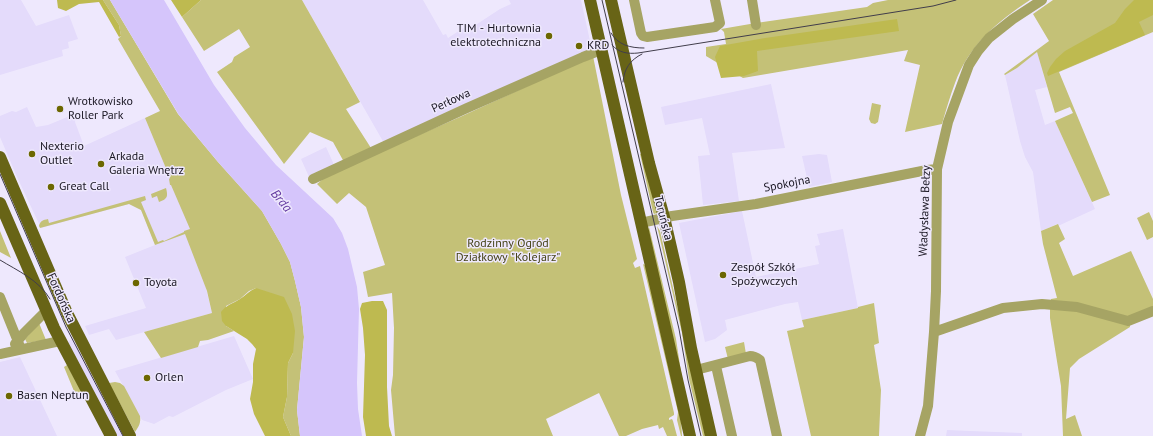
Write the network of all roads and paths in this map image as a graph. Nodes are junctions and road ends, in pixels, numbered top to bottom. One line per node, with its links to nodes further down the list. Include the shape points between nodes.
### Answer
1 (590, 0): 8 (main road, Toruńska)
2 (612, 0): 13 (main road, Toruńska, via 649,164)
3 (634, 0): 4 (street, via 641,33 647,37 715,27 720,23)
4 (715, 0)
5 (752, 0): 7 (street)
6 (1042, 0): 10 (street, Władysława Bełzy, via 989,38 969,65 948,122)
7 (756, 25)
8 (601, 50): 11 (street, Perłowa); 14 (main road, Toruńska)
9 (0, 157): 18 (main road, Fordońska)
10 (937, 169): 13 (street, Spokojna, via 756,204); 19 (street, Władysława Bełzy)
11 (313, 179)
12 (0, 203): 16 (main road, Fordońska)
13 (664, 217): 14 (street, Spokojna); 24 (main road, Toruńska)
14 (641, 224): 27 (main road, Toruńska)
15 (0, 296): 21 (street)
16 (46, 311): 18 (main road, via 59,311); 20 (main road, Fordońska); 21 (street)
17 (1153, 311): 19 (street, via 1128,321 1077,307 1042,304 1003,308)
18 (68, 315): 20 (main road, via 72,329 70,334); 26 (main road, Fordońska)
19 (934, 332): 31 (street, Władysława Bełzy, via 928,406)
20 (60, 341): 21 (street); 25 (main road, Fordońska)
21 (20, 345): 22 (street)
22 (4, 353)
23 (716, 366): 24 (street); 29 (street); 30 (street, via 753,356 760,360)
24 (696, 370): 28 (main road, Toruńska)
25 (111, 436)
26 (130, 436)
27 (690, 436)
28 (711, 436)
29 (732, 436)
30 (777, 436)
31 (920, 436)

